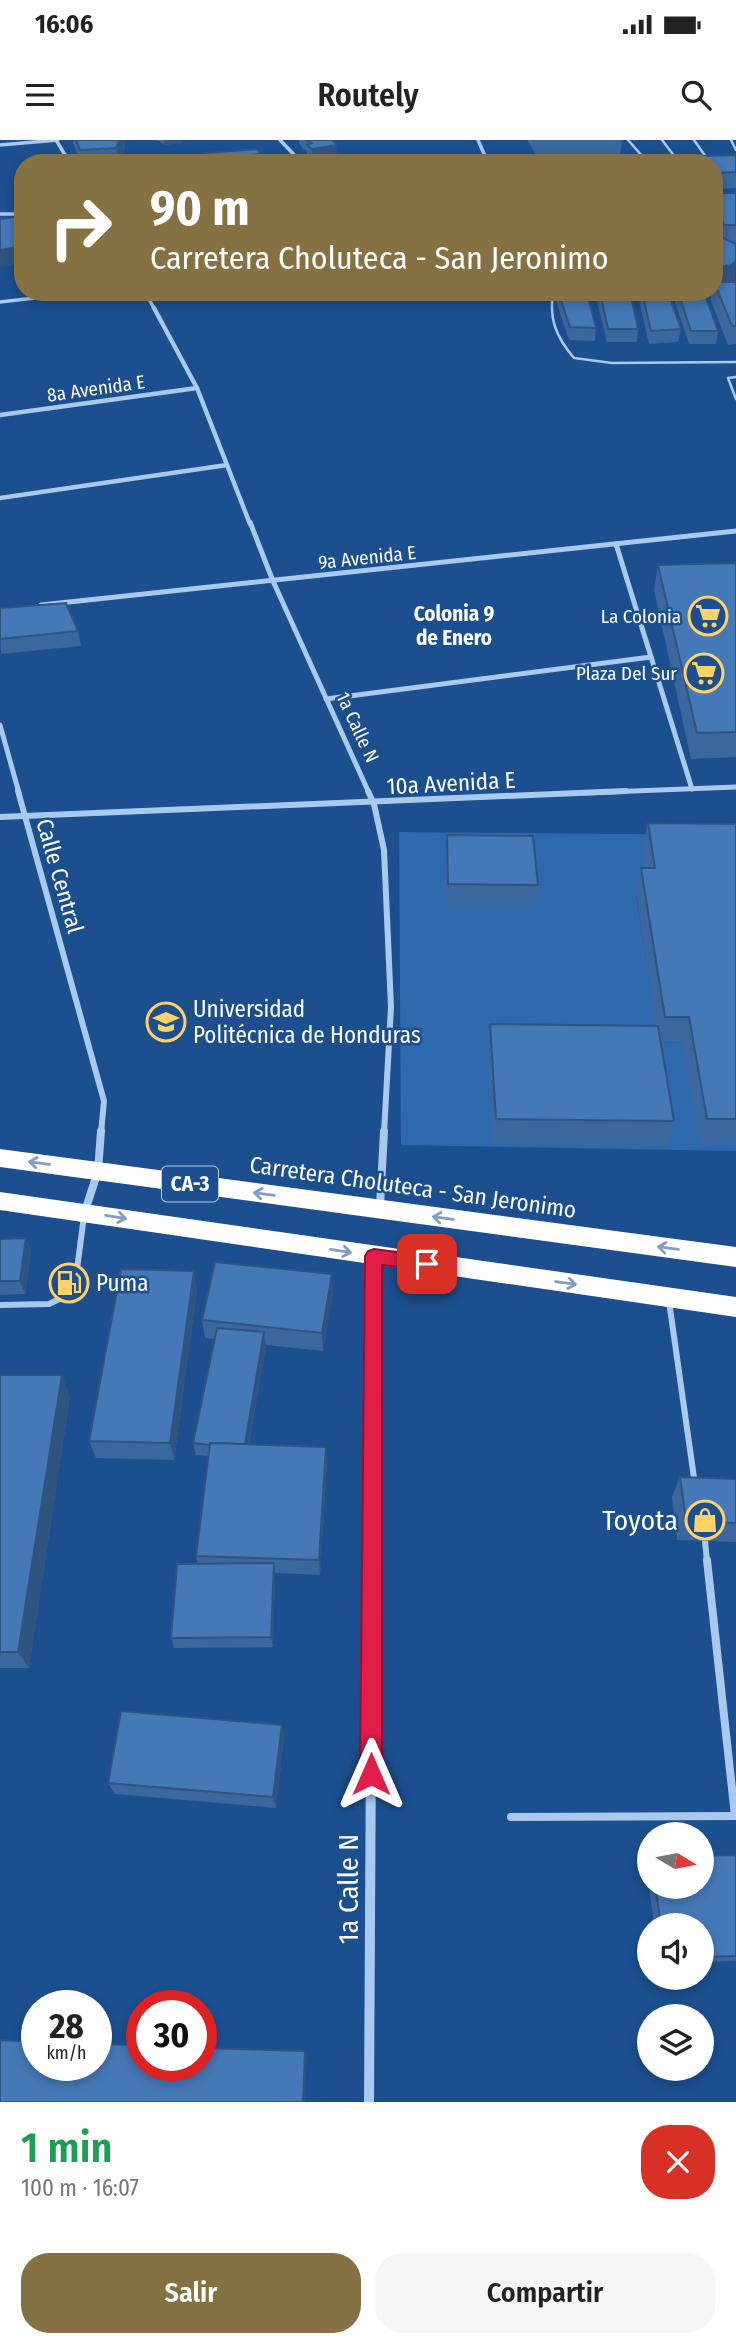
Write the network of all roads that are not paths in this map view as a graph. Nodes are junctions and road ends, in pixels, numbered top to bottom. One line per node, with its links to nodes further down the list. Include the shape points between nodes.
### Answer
1 (56, 140): 5 (street)
2 (280, 140): 7 (street)
3 (662, 140): 8 (lane)
4 (731, 140): 6 (lane)
5 (0, 145)
6 (736, 150)
7 (293, 154)
8 (673, 154)
9 (150, 301): 13 (street, 1a Calle N)
10 (552, 301): 11 (lane, via 557,340 573,358 612,363)
11 (736, 362)
12 (736, 377): 14 (lane, via 728,378)
13 (197, 388): 15 (street, 8a Avenida E); 16 (street, 1a Calle N)
14 (736, 399)
15 (0, 415)
16 (227, 465): 17 (street); 20 (street, 1a Calle N)
17 (0, 498)
18 (736, 531): 19 (street, 9a Avenida E)
19 (616, 544): 20 (street, 9a Avenida E); 22 (street)
20 (273, 581): 21 (street, 9a Avenida E); 23 (street, 1a Calle N)
21 (27, 607)
22 (651, 657): 23 (street); 26 (street)
23 (326, 699): 27 (street, 1a Calle N)
24 (0, 724): 28 (street, Calle Central)
25 (736, 788): 26 (street, 10a Avenida E)
26 (692, 789): 27 (street, 10a Avenida E)
27 (374, 804): 28 (street, 10a Avenida E); 33 (street, 1a Calle N, via 384,850 391,1007)
28 (25, 816): 29 (street, 10a Avenida E); 31 (street, Calle Central, via 104,1101)
29 (0, 817)
30 (0, 1158): 31 (highway, Carretera Choluteca - San Jeronimo / CA-3, one-way to 30)
31 (98, 1171): 33 (highway, Carretera Choluteca - San Jeronimo / CA-3, one-way to 31); 34 (street, Calle Central)
32 (0, 1201): 34 (highway, CA-3)
33 (380, 1210): 36 (highway, Carretera Choluteca - San Jeronimo / CA-3, one-way to 33)
34 (84, 1212): 35 (highway, CA-3, one-way to 35); 38 (lane, via 74,1292 53,1304)
35 (374, 1256): 37 (highway, CA-3, one-way to 37); 44 (street, 1a Calle N)
36 (736, 1257)
37 (669, 1297): 39 (highway, CA-3); 40 (lane)
38 (0, 1306)
39 (736, 1307)
40 (697, 1498)
41 (705, 1541): 42 (lane)
42 (736, 1816): 43 (lane)
43 (511, 1817)
44 (369, 2102)

